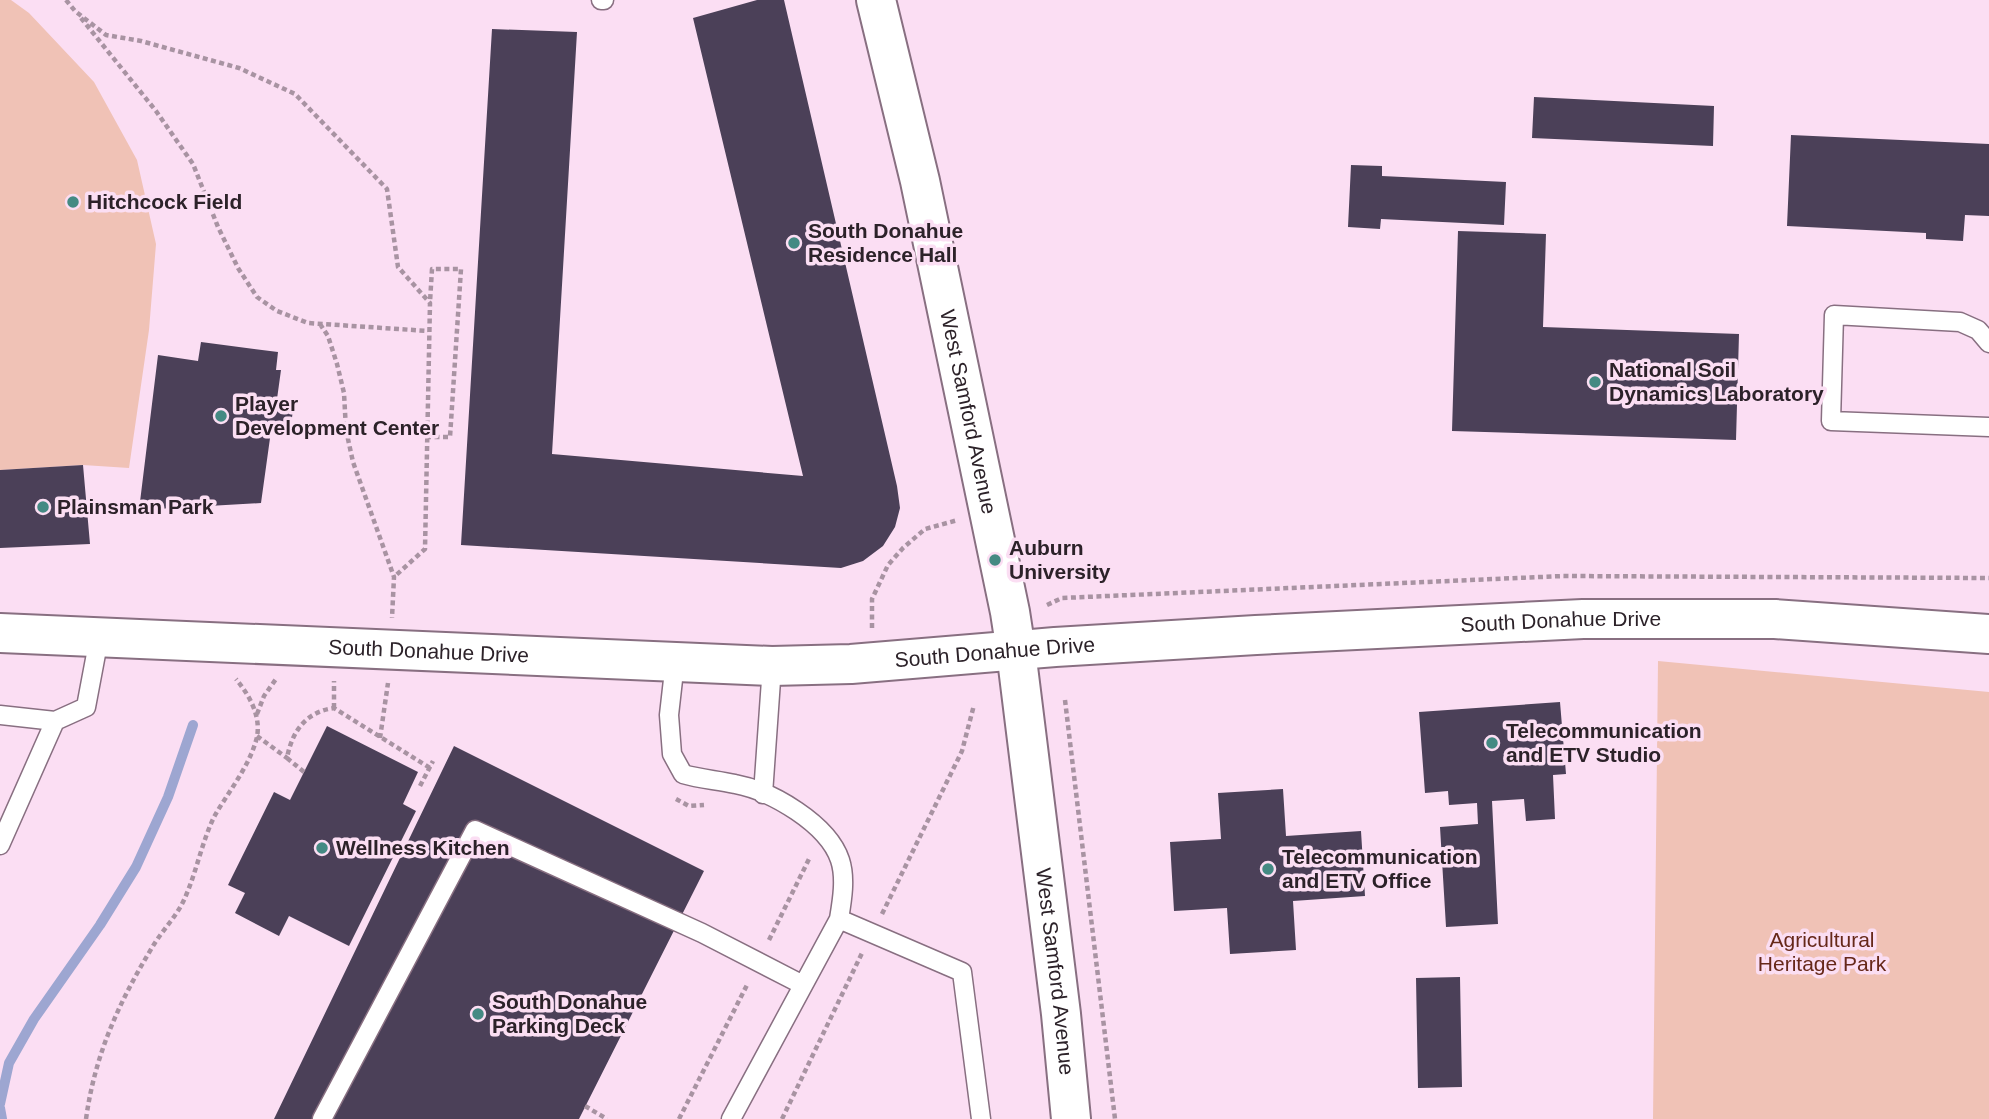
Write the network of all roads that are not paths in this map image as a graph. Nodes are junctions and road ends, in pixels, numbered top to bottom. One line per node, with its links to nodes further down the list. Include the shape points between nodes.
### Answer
1 (876, 0): 7 (street, West Samford Avenue, via 920,181)
2 (1989, 343): 3 (lane, via 1978,330 1959,322 1834,315 1831,421)
3 (1989, 428)
4 (0, 634): 6 (street, South Donahue Drive)
5 (1989, 634): 7 (street, South Donahue Drive, via 1775,619 1583,619)
6 (99, 638): 8 (street, South Donahue Drive); 11 (lane, via 86,707)
7 (1016, 651): 9 (street, South Donahue Drive); 19 (street, West Samford Avenue)
8 (675, 662): 9 (street, South Donahue Drive); 12 (lane, via 669,715 672,754 683,774)
9 (772, 666): 12 (lane)
10 (0, 715): 11 (lane)
11 (55, 720): 13 (lane)
12 (763, 794): 14 (lane, via 810,821 832,842 841,863)
13 (0, 845)
14 (839, 919): 15 (lane); 18 (lane, via 962,972)
15 (803, 985): 16 (lane, via 702,933 475,830); 17 (lane)
16 (323, 1119)
17 (731, 1119)
18 (981, 1119)
19 (1070, 1119)

